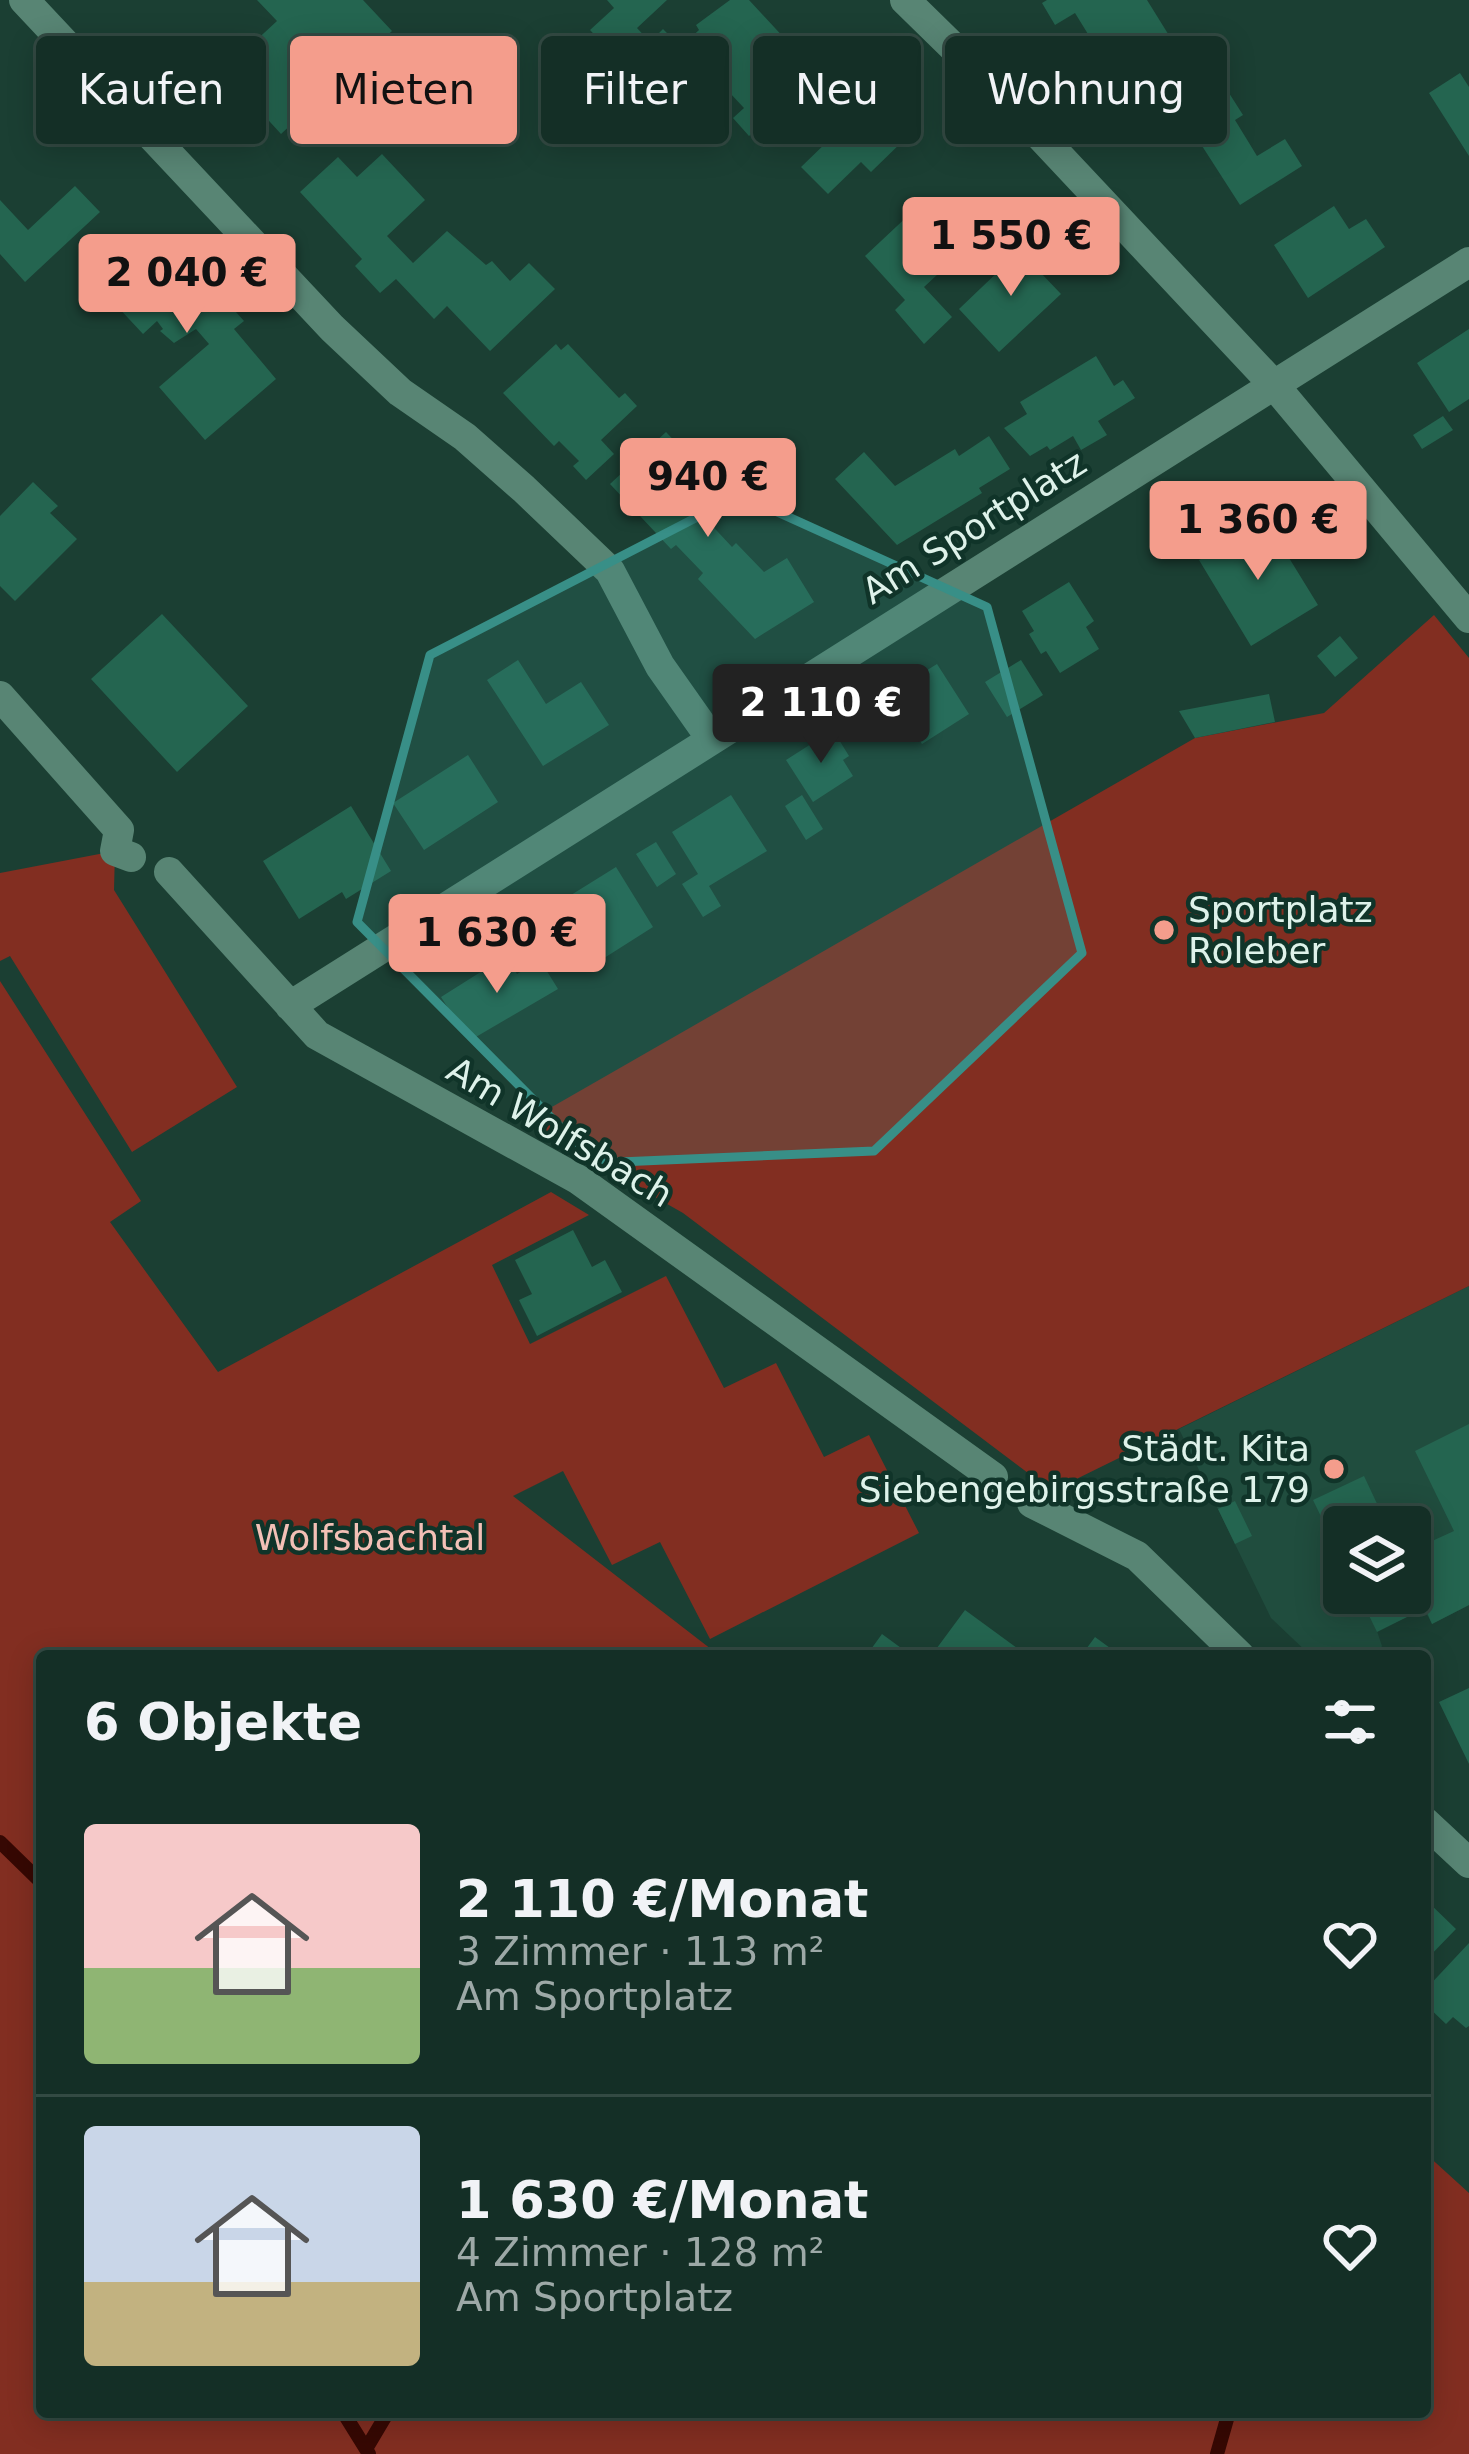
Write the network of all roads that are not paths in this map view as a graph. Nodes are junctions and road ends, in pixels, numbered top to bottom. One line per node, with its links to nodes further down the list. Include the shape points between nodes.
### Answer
1 (24, 0): 7 (street, via 332,328 610,571 660,666)
2 (905, 0): 4 (street)
3 (1469, 262): 4 (street, Am Sportplatz)
4 (1274, 385): 5 (street); 7 (street, Am Sportplatz)
5 (1469, 618)
6 (0, 696): 8 (street, via 119,830 115,851)
7 (710, 737): 10 (street, Am Sportplatz)
8 (131, 857)
9 (169, 872): 10 (street, Am Wolfsbach)
10 (290, 1006): 11 (street, Am Wolfsbach, via 317,1035 579,1180)
11 (993, 1477)
12 (1032, 1503): 13 (street, via 1137,1556)
13 (1234, 1650)
14 (1431, 1828): 15 (street)
15 (1469, 1863)

